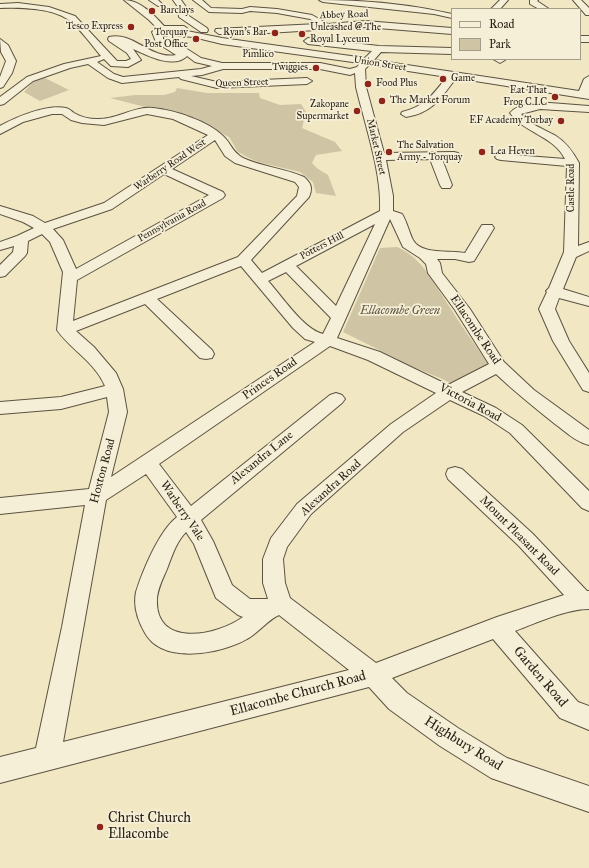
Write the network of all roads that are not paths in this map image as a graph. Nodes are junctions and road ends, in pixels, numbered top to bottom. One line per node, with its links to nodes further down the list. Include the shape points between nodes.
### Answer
1 (128, 0): 16 (street)
2 (177, 0): 20 (street, via 182,7 182,16)
3 (197, 0): 15 (street, via 210,10)
4 (244, 0): 15 (street, via 244,4)
5 (504, 0): 13 (street)
6 (534, 0): 14 (street, via 533,2)
7 (577, 0): 17 (street)
8 (259, 1): 10 (street)
9 (120, 3): 16 (street, via 138,13)
10 (292, 5)
11 (321, 5): 18 (street, via 434,12)
12 (0, 6): 27 (street, via 18,5 49,9 72,18)
13 (496, 8)
14 (543, 8)
15 (250, 9): 19 (street, via 312,17)
16 (147, 14): 22 (street)
17 (589, 14)
18 (451, 16)
19 (327, 26): 20 (street, Abbey Road); 21 (street, Abbey Road, via 382,25)
20 (205, 31): 22 (street, Abbey Road, via 177,28)
21 (451, 31)
22 (164, 32): 24 (street, Union Street, via 193,34 222,41); 27 (street, via 159,40 182,56 165,59 115,38 112,39 130,51 136,60 131,64 117,64 112,63); 30 (street, Pimlico, via 170,42 198,60)
23 (0, 42): 31 (street, via 11,61 11,66)
24 (289, 43): 25 (street); 29 (street, Union Street)
25 (379, 50): 26 (street); 29 (street)
26 (451, 51)
27 (107, 57): 28 (street)
28 (90, 61): 33 (street, via 111,76 122,80); 40 (street, via 30,79)
29 (363, 65): 32 (street, Pimlico); 36 (street, Market Street); 39 (street, Union Street)
30 (222, 66): 32 (street, Pimlico, via 320,66); 33 (street)
31 (4, 71): 38 (street)
32 (350, 72): 36 (street)
33 (178, 75): 37 (street, Queen Street, via 217,85)
34 (451, 78): 43 (street, via 428,107)
35 (589, 79): 39 (street)
36 (360, 81): 48 (street, Market Street)
37 (307, 82)
38 (0, 85)
39 (585, 96)
40 (0, 102)
41 (589, 109): 50 (street, Castle Road, via 569,106 544,107 528,108 515,113 520,121 555,140 570,153)
42 (9, 113): 44 (street); 45 (street, via 65,110 72,118 102,122 117,120 132,113 152,111 190,121)
43 (406, 114)
44 (0, 131)
45 (215, 135): 51 (street, Warberry Road West); 63 (street, Warberry Road West, via 221,138 232,156 254,166 300,179 306,190 303,197)
46 (454, 155): 47 (street)
47 (435, 156): 48 (street); 52 (street)
48 (379, 157): 54 (street, Market Street, via 387,196)
49 (501, 157): 50 (street)
50 (573, 163): 61 (street, Castle Road)
51 (163, 169): 55 (street, Warberry Road West, via 108,206); 66 (street, Pennsylvania Road, via 219,195)
52 (446, 184)
53 (0, 210): 55 (street, via 28,219)
54 (386, 213): 58 (street, Princes Road); 58 (street, via 397,217); 64 (street, Potters Hill)
55 (44, 228): 57 (street, Warberry Road West); 66 (street, via 56,240)
56 (487, 228): 62 (street, via 469,258 455,255)
57 (22, 239): 59 (street, Warberry Road West); 65 (street, via 20,253)
58 (392, 240): 62 (street, Ellacombe Road); 71 (street, Princes Road)
59 (0, 246)
60 (589, 246): 61 (street, via 576,253)
61 (571, 252): 68 (street, Castle Road)
62 (425, 255): 75 (street, Ellacombe Road, via 433,263 435,273 462,309)
63 (242, 260): 67 (street, Victoria Road); 69 (street)
64 (287, 265): 67 (street, Potters Hill); 71 (street)
65 (0, 273)
66 (71, 277): 72 (street)
67 (259, 280): 73 (street, Victoria Road, via 298,325 311,336)
68 (553, 291): 70 (street); 76 (street, Castle Road, via 547,309 561,341)
69 (148, 298): 72 (street); 74 (street)
70 (589, 302)
71 (339, 318): 73 (street, Princes Road)
72 (65, 330): 77 (street, Hoxton Road, via 105,371)
73 (328, 340): 78 (street, Victoria Road, via 374,356); 82 (street, Princes Road)
74 (206, 354)
75 (498, 366): 78 (street, Alexandra Road); 81 (street, Ellacombe Road, via 528,394)
76 (589, 386)
77 (115, 389): 80 (street, via 61,403); 84 (street, Hoxton Road, via 118,412)
78 (450, 391): 85 (street, Victoria Road, via 516,429); 89 (street, Alexandra Road, via 397,428 304,509 278,544 272,559)
79 (336, 399): 87 (street, Alexandra Lane)
80 (0, 408)
81 (589, 439)
82 (148, 463): 84 (street, Princes Road); 87 (street, Warberry Vale)
83 (455, 474): 88 (street, Mount Pleasant Road, via 526,540)
84 (97, 496): 86 (street); 93 (street, Hoxton Road)
85 (589, 502)
86 (0, 506)
87 (188, 517): 89 (street, Warberry Vale, via 203,541 224,591 246,608); 89 (street, Alexandra Lane, via 168,539 147,592 146,606 152,625 159,636 173,643 213,642 237,633)
88 (585, 600): 90 (street, Ellacombe Church Road)
89 (275, 607): 91 (street)
90 (497, 627): 91 (street, Ellacombe Church Road); 92 (street, Garden Road, via 569,710)
91 (373, 674): 93 (street, Ellacombe Church Road); 95 (street, Highbury Road, via 398,701 500,769)
92 (589, 718)
93 (47, 757): 94 (street, Ellacombe Church Road)
94 (0, 770)
95 (589, 799)

